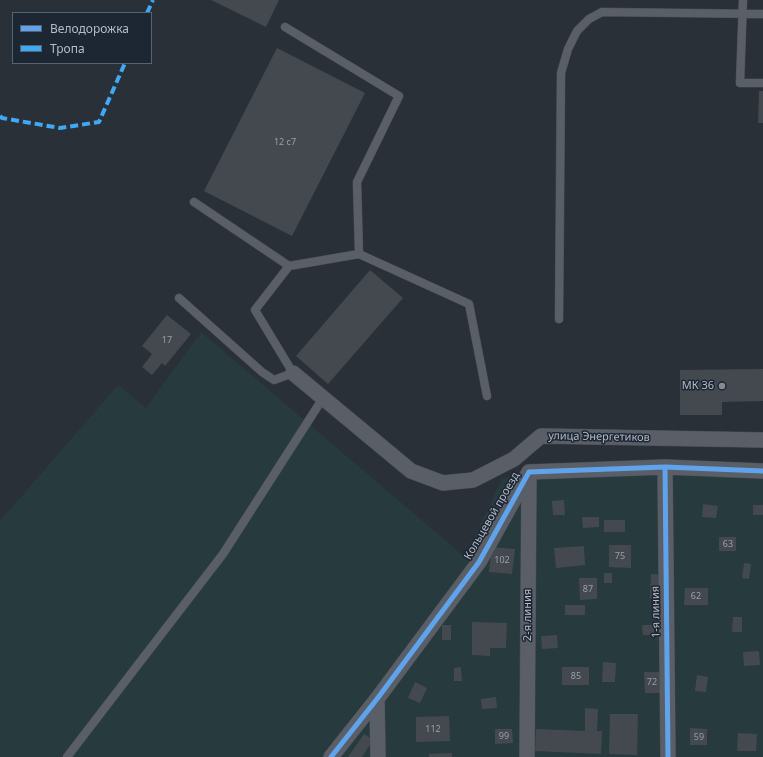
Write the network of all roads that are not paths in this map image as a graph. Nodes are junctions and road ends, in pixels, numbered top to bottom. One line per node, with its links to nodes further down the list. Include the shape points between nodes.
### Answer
1 (743, 0): 2 (lane)
2 (742, 14): 3 (lane); 5 (lane, via 740,83); 10 (lane, via 602,12 577,31 568,49 561,73)
3 (763, 14)
4 (285, 27): 7 (lane, via 399,96 357,182)
5 (763, 83)
6 (194, 202): 8 (lane)
7 (359, 254): 8 (lane); 12 (lane, via 469,304)
8 (289, 266): 11 (lane, via 255,310)
9 (179, 298): 11 (lane, via 274,380)
10 (559, 319)
11 (293, 374): 13 (street, улица Энергетиков)
12 (487, 396)
13 (323, 398): 14 (street, улица Энергетиков, via 411,471 443,483 473,480 514,459 542,436); 19 (lane, via 223,554)
14 (763, 440)
15 (664, 467): 16 (street, Кольцевой проезд); 17 (street, Кольцевой проезд); 23 (street, 1-я линия)
16 (529, 472): 18 (street, Кольцевой проезд, via 479,562); 22 (street, 2-я линия)
17 (763, 472)
18 (377, 699): 20 (street, Кольцевой проезд); 21 (street)
19 (66, 757)
20 (332, 757)
21 (378, 757)
22 (527, 757)
23 (668, 757)

